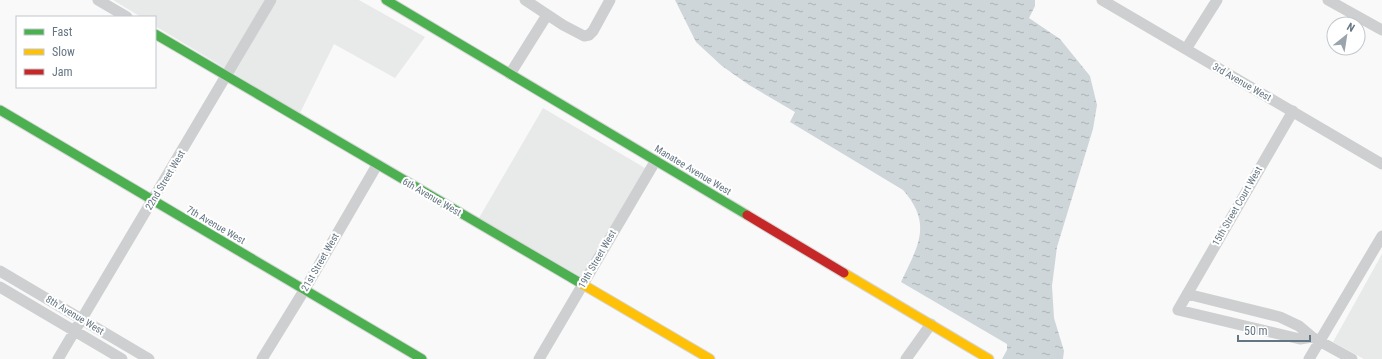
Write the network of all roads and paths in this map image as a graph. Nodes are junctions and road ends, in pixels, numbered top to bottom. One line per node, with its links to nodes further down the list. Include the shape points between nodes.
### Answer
1 (98, 0): 10 (street)
2 (271, 0): 15 (street, 22nd Street West)
3 (386, 0): 14 (street, Manatee Avenue West)
4 (525, 0): 9 (street)
5 (610, 0): 9 (street, via 589,35 584,36)
6 (1102, 0): 13 (street, 3rd Avenue West)
7 (1217, 0): 13 (street)
8 (1328, 0): 11 (street)
9 (547, 15): 14 (street)
10 (125, 16)
11 (1382, 30)
12 (156, 35): 15 (street, 6th Avenue West)
13 (1186, 49): 17 (street, 3rd Avenue West)
14 (510, 74): 18 (street, Manatee Avenue West)
15 (226, 75): 20 (street, 6th Avenue West); 21 (street, 22nd Street West)
16 (0, 110): 21 (street, 7th Avenue West)
17 (1293, 111): 19 (street, 3rd Avenue West); 27 (street, 15th Street Court West)
18 (656, 160): 24 (street, 19th Street West); 29 (street, Manatee Avenue West)
19 (1382, 164)
20 (377, 165): 24 (street, 6th Avenue West); 26 (street, 21st Street West)
21 (152, 200): 26 (street, 7th Avenue West); 28 (street, 22nd Street West)
22 (1382, 236): 31 (street)
23 (0, 271): 28 (street, 8th Avenue West)
24 (582, 284): 38 (street, 19th Street West); 39 (street, 6th Avenue West)
25 (0, 287): 30 (street, 8th Avenue West)
26 (305, 290): 32 (street, 7th Avenue West); 36 (street, 21st Street West)
27 (1182, 301): 31 (street, via 1300,339); 31 (street, via 1280,318 1305,330)
28 (82, 320): 30 (street, 22nd Street West); 35 (street, 8th Avenue West)
29 (931, 324): 40 (street); 41 (street, Manatee Avenue West)
30 (74, 331): 33 (street, 22nd Street West); 34 (street, 8th Avenue West)
31 (1316, 339): 42 (street); 43 (street)
32 (408, 356): 37 (street, 7th Avenue West)
33 (58, 359)
34 (122, 359)
35 (149, 359)
36 (262, 359)
37 (422, 359)
38 (540, 359)
39 (710, 359)
40 (906, 359)
41 (989, 359)
42 (1309, 359)
43 (1352, 359)

